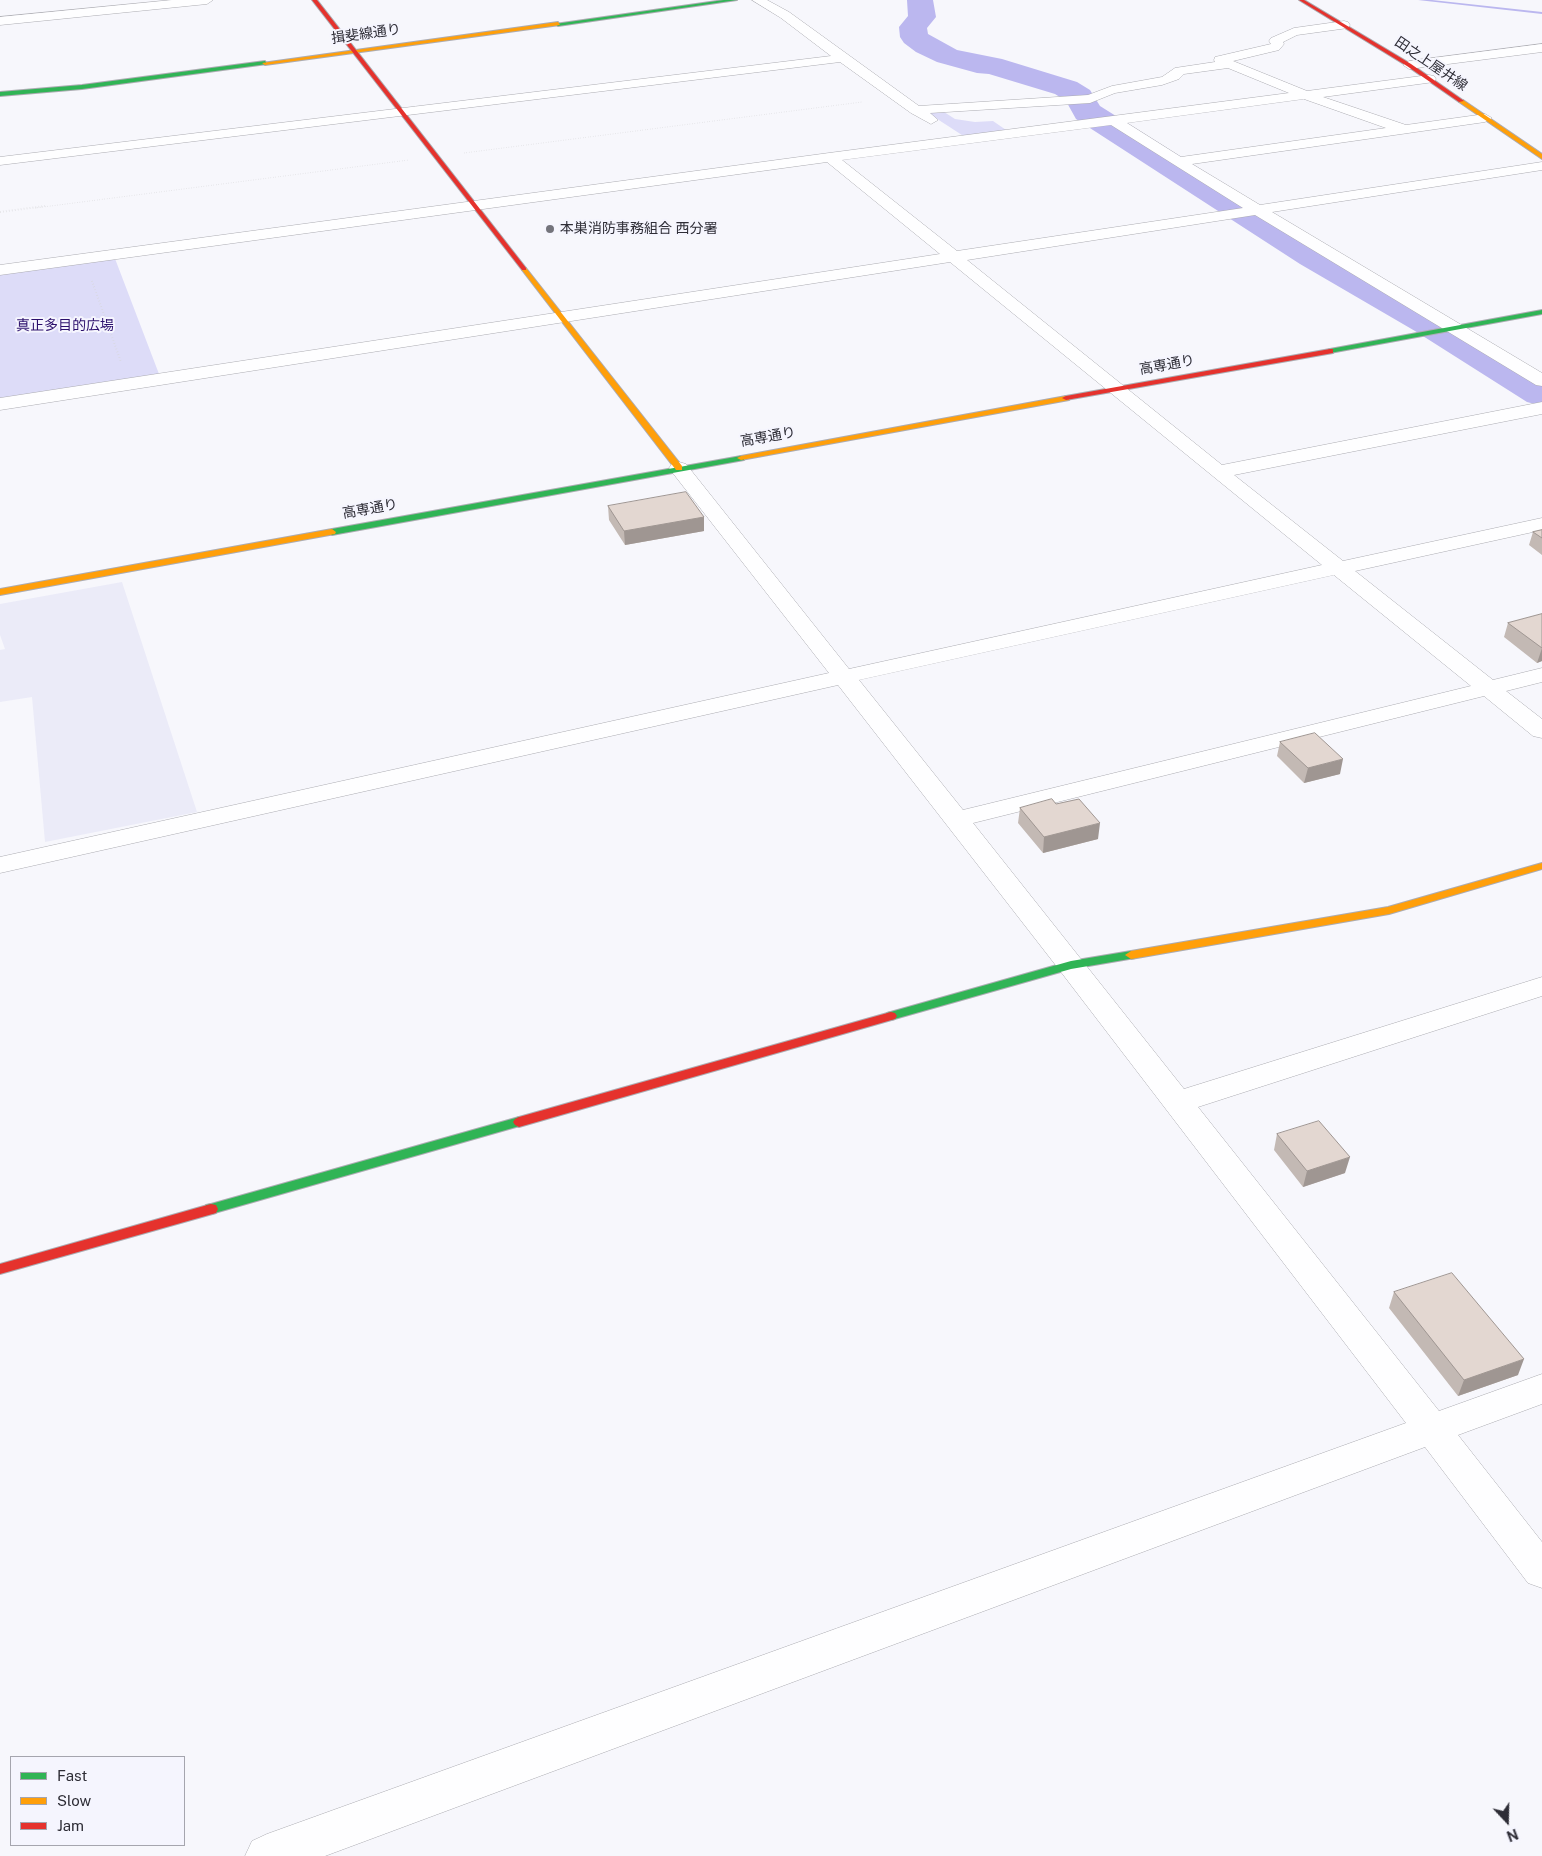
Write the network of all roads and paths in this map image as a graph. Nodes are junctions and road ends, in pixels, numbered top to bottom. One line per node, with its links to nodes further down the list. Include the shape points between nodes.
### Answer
1 (207, 0): 6 (street)
2 (314, 0): 9 (street)
3 (735, 0): 9 (street, 揖斐線通り)
4 (758, 0): 10 (street, via 785,15)
5 (1301, 0): 7 (street, 田之上屋井線)
6 (0, 21)
7 (1344, 25): 11 (street, via 1294,32 1275,41 1278,44 1275,47 1220,60); 12 (street, 田之上屋井線)
8 (1542, 48): 12 (street)
9 (353, 51): 14 (street, 揖斐線通り, via 82,87); 17 (street)
10 (842, 58): 16 (street); 17 (street)
11 (1230, 64): 15 (street); 16 (street, via 1180,71 1164,80 1112,90 1090,99)
12 (1409, 65): 13 (street, 田之上屋井線)
13 (1429, 80): 15 (street); 18 (street, 田之上屋井線)
14 (0, 94)
15 (1305, 95): 19 (street); 20 (street)
16 (916, 110): 21 (street)
17 (402, 112): 24 (street); 27 (street)
18 (1485, 118): 20 (street); 22 (street, 田之上屋井線)
19 (1113, 121): 21 (street); 25 (street)
20 (1403, 130): 25 (street)
21 (960, 140): 23 (street)
22 (1542, 157)
23 (829, 158): 27 (street); 29 (street)
24 (0, 161)
25 (1178, 162): 28 (street)
26 (1542, 166): 28 (street)
27 (474, 205): 30 (street); 33 (street)
28 (1259, 210): 29 (street); 34 (street)
29 (952, 256): 33 (street); 37 (street)
30 (0, 270)
31 (90, 275): 35 (path)
32 (1542, 312): 34 (street, 高専通り)
33 (560, 316): 38 (street); 40 (street)
34 (1453, 328): 36 (street); 37 (street, 高専通り)
35 (122, 363)
36 (1542, 380)
37 (1116, 390): 40 (street, 高専通り); 41 (street)
38 (0, 404)
39 (1542, 408): 41 (street)
40 (679, 468): 44 (street, 高専通り); 46 (street)
41 (1218, 472): 43 (street)
42 (1542, 524): 43 (street)
43 (1338, 567): 46 (street); 47 (street)
44 (0, 592)
45 (1542, 675): 47 (street)
46 (844, 676): 49 (street); 50 (street)
47 (1488, 688): 48 (street); 49 (street)
48 (1542, 731)
49 (955, 820): 52 (street)
50 (0, 865)
51 (1542, 866): 52 (street, via 1389,910)
52 (1071, 965): 54 (street); 55 (street)
53 (1542, 986): 54 (street)
54 (1178, 1102): 57 (street)
55 (0, 1269)
56 (1542, 1389): 57 (street)
57 (1431, 1430): 58 (street); 59 (street)
58 (1542, 1571)
59 (267, 1856)

